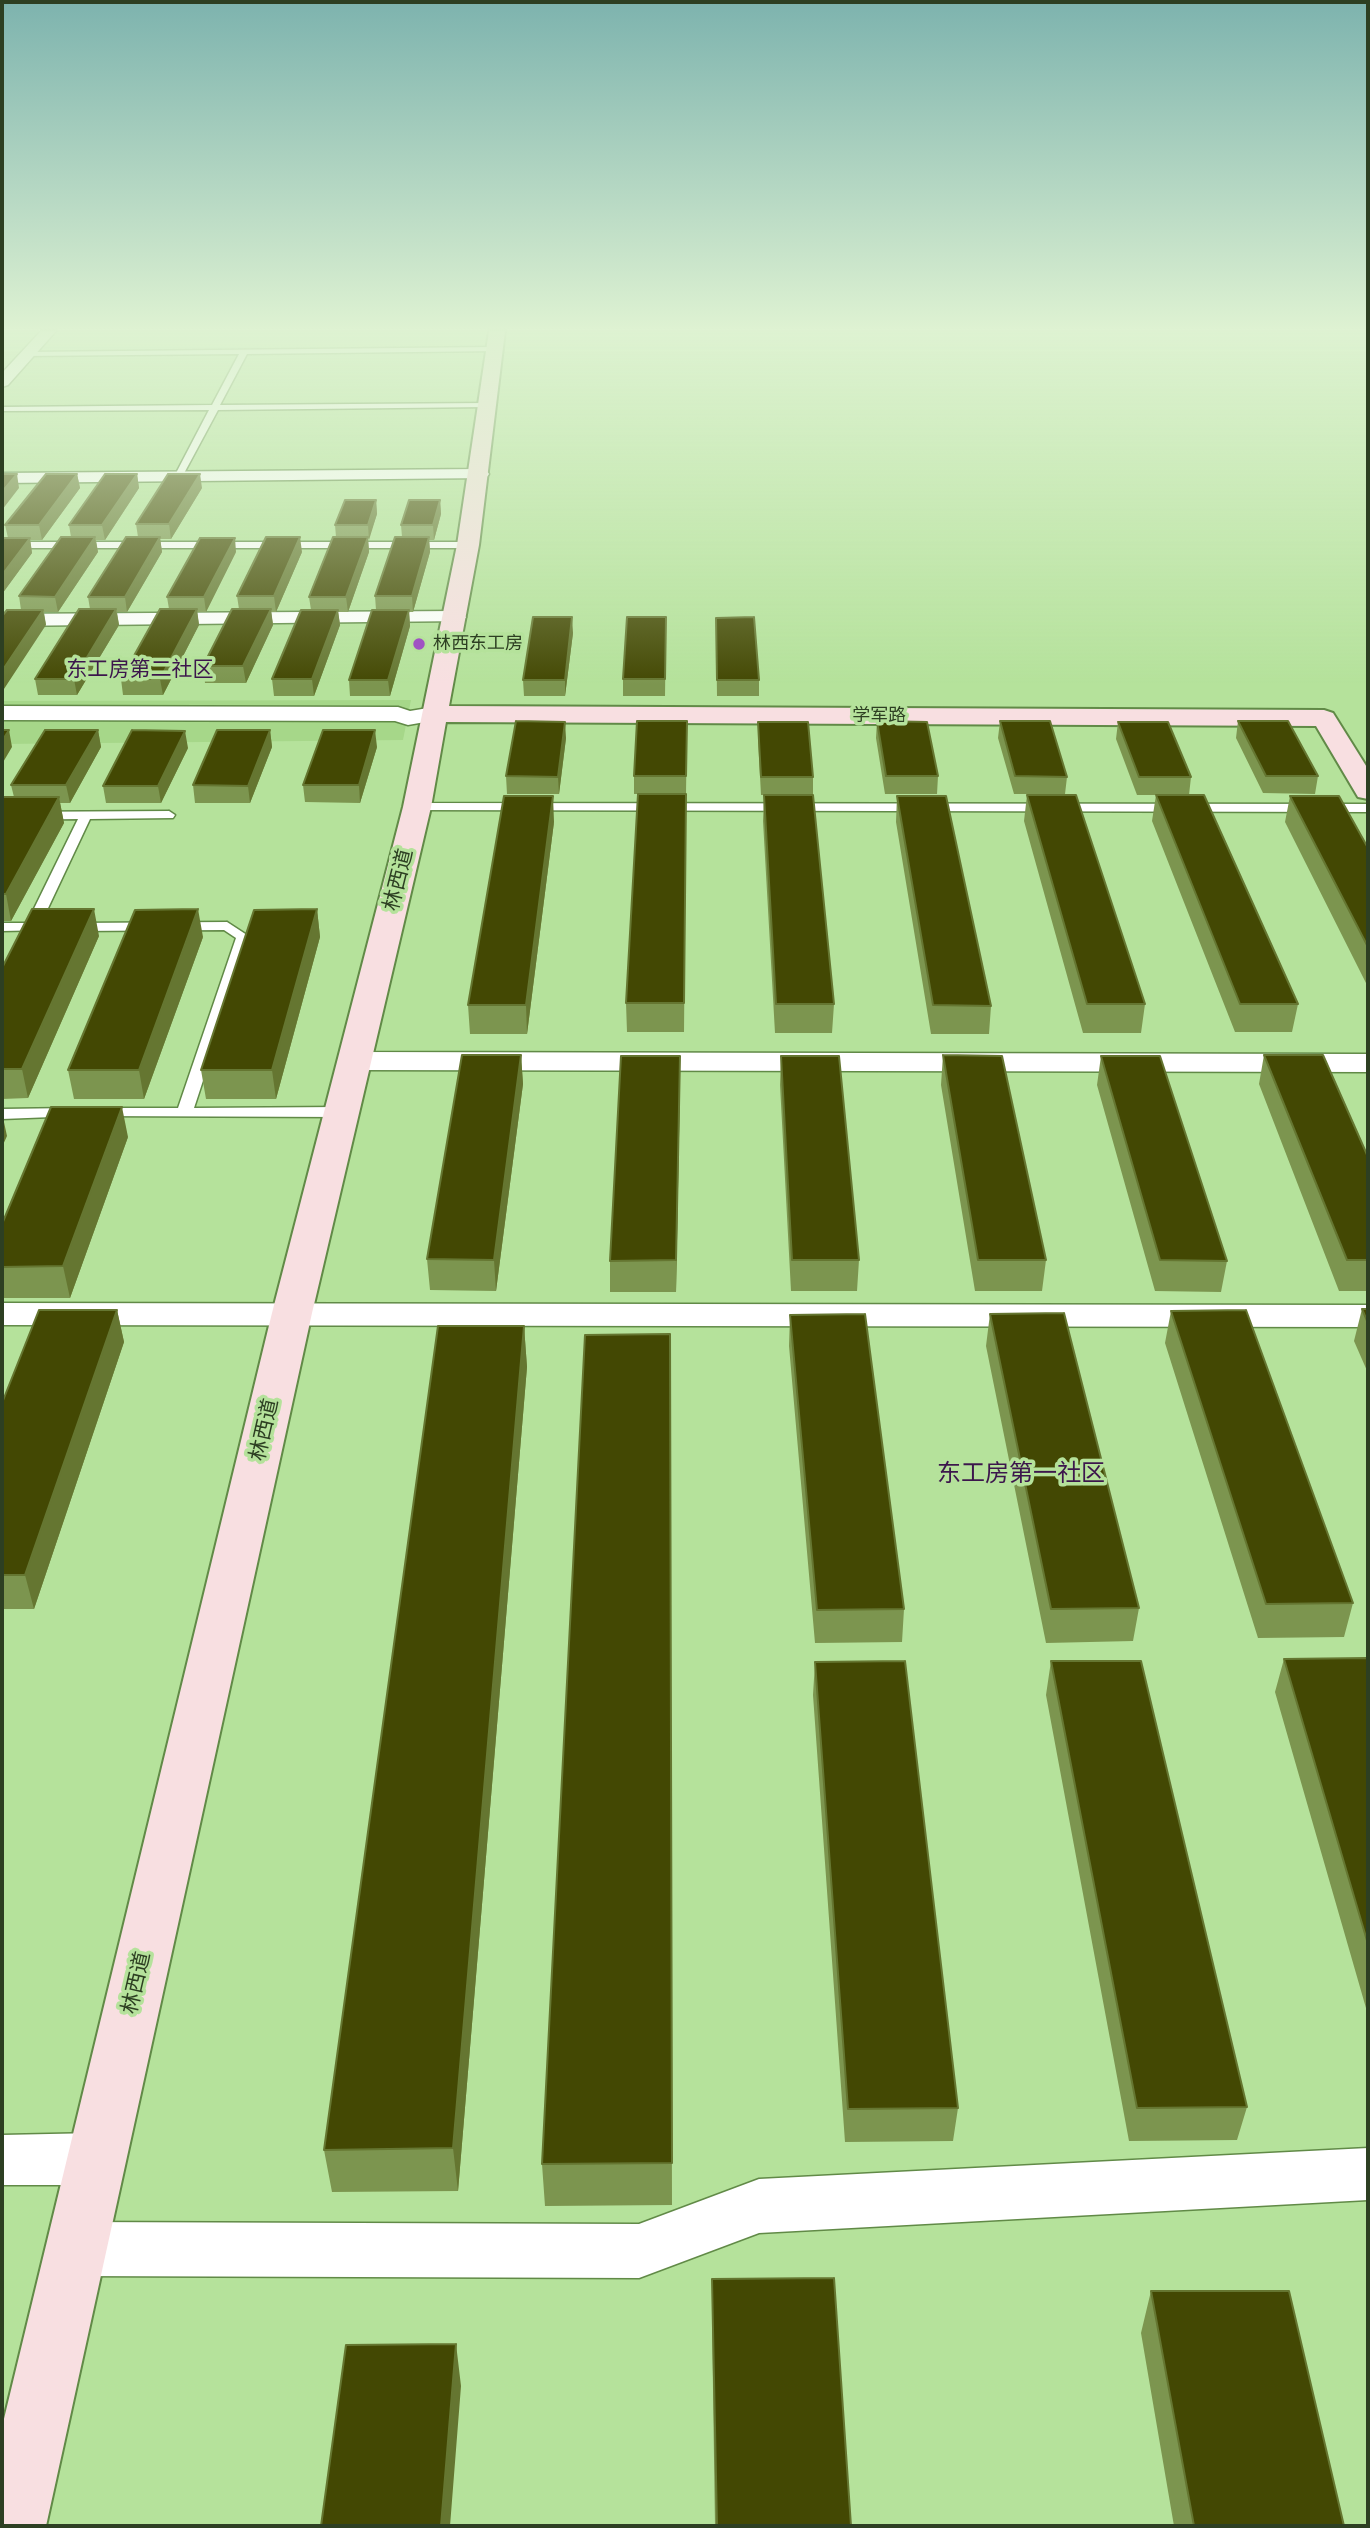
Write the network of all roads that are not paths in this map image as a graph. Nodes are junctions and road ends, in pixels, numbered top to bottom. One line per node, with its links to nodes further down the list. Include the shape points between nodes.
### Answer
1 (193, 449): 4 (lane)
2 (483, 449): 3 (main road, 林西道)
3 (480, 474): 4 (street); 7 (main road, 林西道)
4 (178, 477): 5 (street)
5 (2, 478)
6 (2, 545): 7 (lane)
7 (468, 545): 8 (main road, 林西道)
8 (456, 617): 9 (street); 11 (main road, 林西道)
9 (2, 620)
10 (2, 713): 11 (street)
11 (421, 716): 12 (street, via 390,726); 13 (main road, 学军路, via 1324,718); 14 (main road, 林西道)
12 (2, 726)
13 (1368, 791)
14 (417, 807): 15 (lane); 21 (main road, 林西道)
15 (1368, 808)
16 (86, 815): 17 (lane); 18 (lane); 20 (lane)
17 (169, 815)
18 (2, 816)
19 (2, 927): 20 (lane)
20 (32, 927): 24 (lane, via 227,926 243,937)
21 (354, 1061): 22 (street); 23 (main road, 林西道)
22 (1368, 1063)
23 (342, 1112): 24 (lane); 26 (main road, 林西道)
24 (184, 1113): 25 (lane)
25 (2, 1114)
26 (292, 1313): 27 (street); 28 (street); 30 (main road, 林西道)
27 (2, 1314)
28 (1368, 1316)
29 (2, 2160): 30 (street)
30 (97, 2160): 32 (main road, 林西道)
31 (1368, 2174): 32 (street, via 759,2206 639,2251)
32 (76, 2249): 33 (main road, 林西道)
33 (12, 2526)

